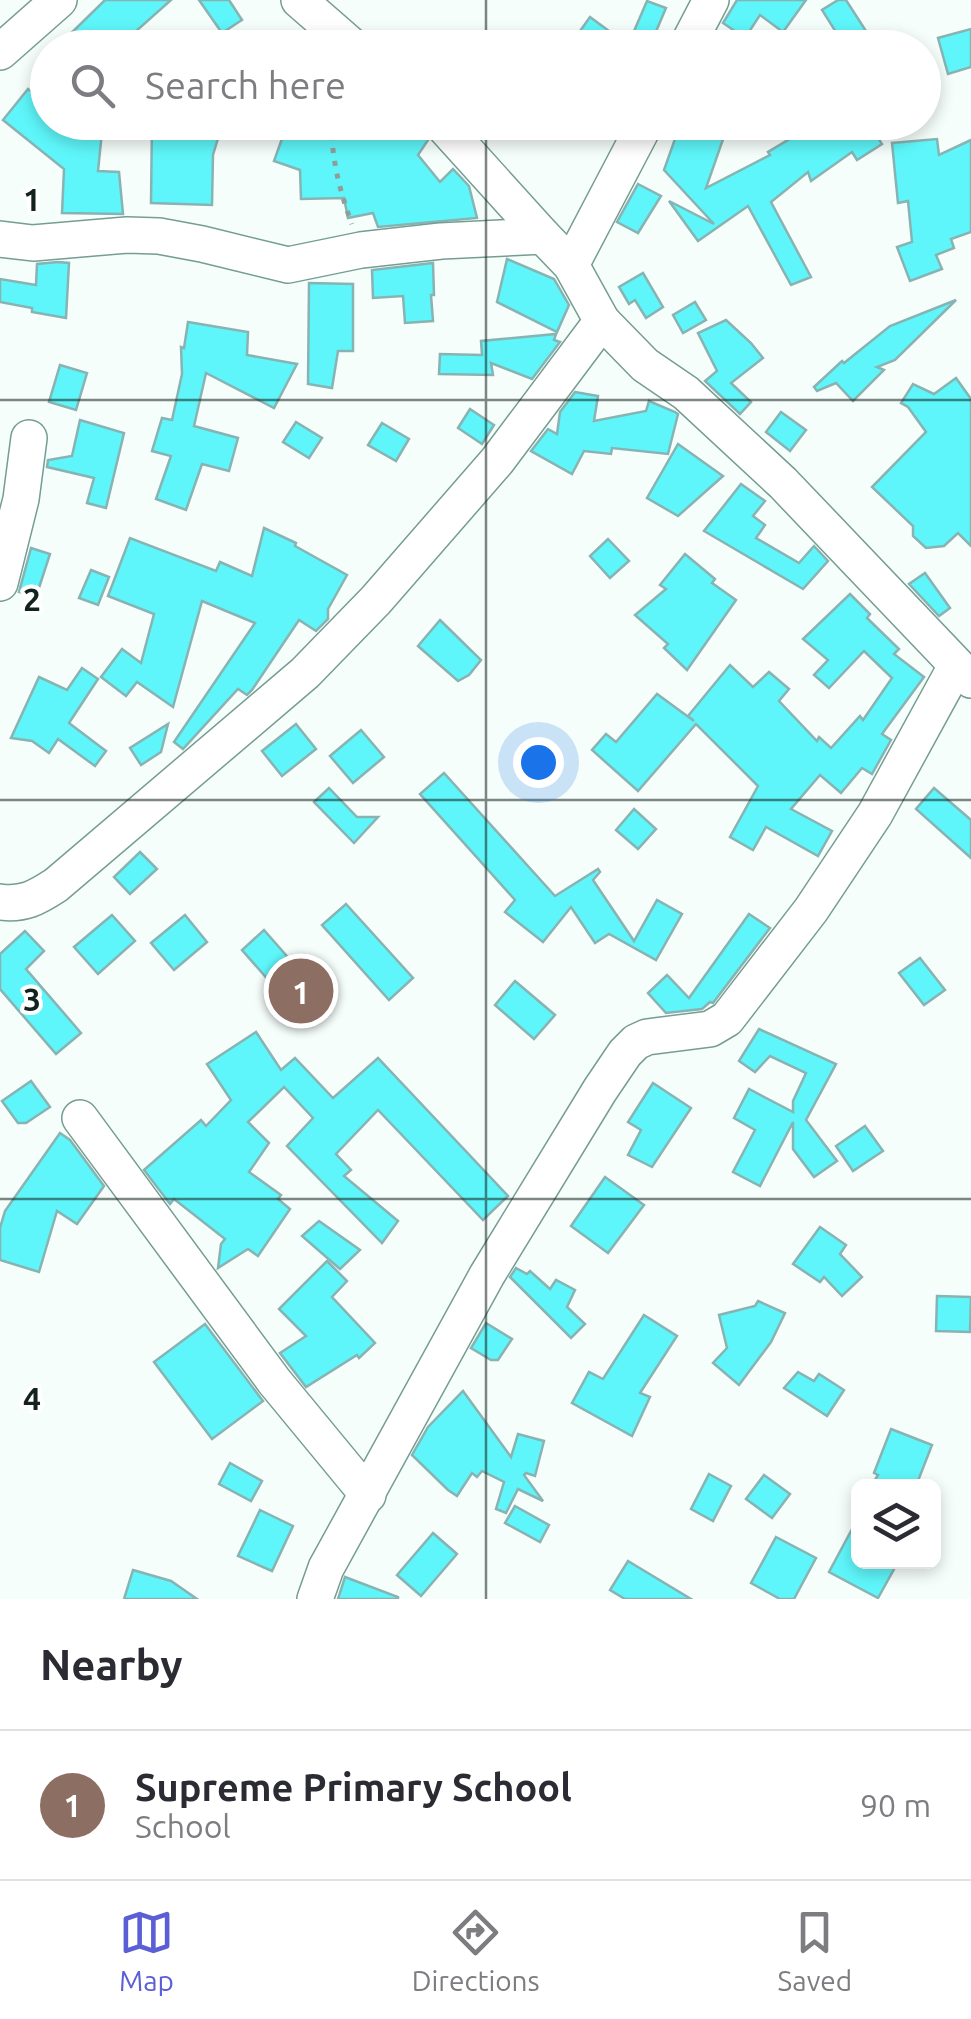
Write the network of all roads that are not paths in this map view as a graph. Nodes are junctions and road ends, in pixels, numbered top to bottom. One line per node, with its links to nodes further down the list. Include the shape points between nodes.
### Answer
1 (59, 0): 6 (street)
2 (298, 0): 4 (street)
3 (710, 0): 5 (street)
4 (333, 30)
5 (695, 30)
6 (0, 52)
7 (456, 140): 9 (street)
8 (637, 140): 11 (street)
9 (543, 236): 10 (street, via 441,240 288,264 159,236 33,243); 11 (street)
10 (0, 238)
11 (571, 265): 12 (street)
12 (602, 321): 15 (street, via 783,482); 16 (street, via 497,461 305,673 56,885 32,900)
13 (28, 438): 14 (street)
14 (0, 583)
15 (964, 673): 18 (street, via 810,910 727,1020 710,1029 647,1036 625,1053 488,1275)
16 (0, 902)
17 (80, 1118): 18 (street, via 274,1381)
18 (368, 1495): 19 (street)
19 (315, 1599)

